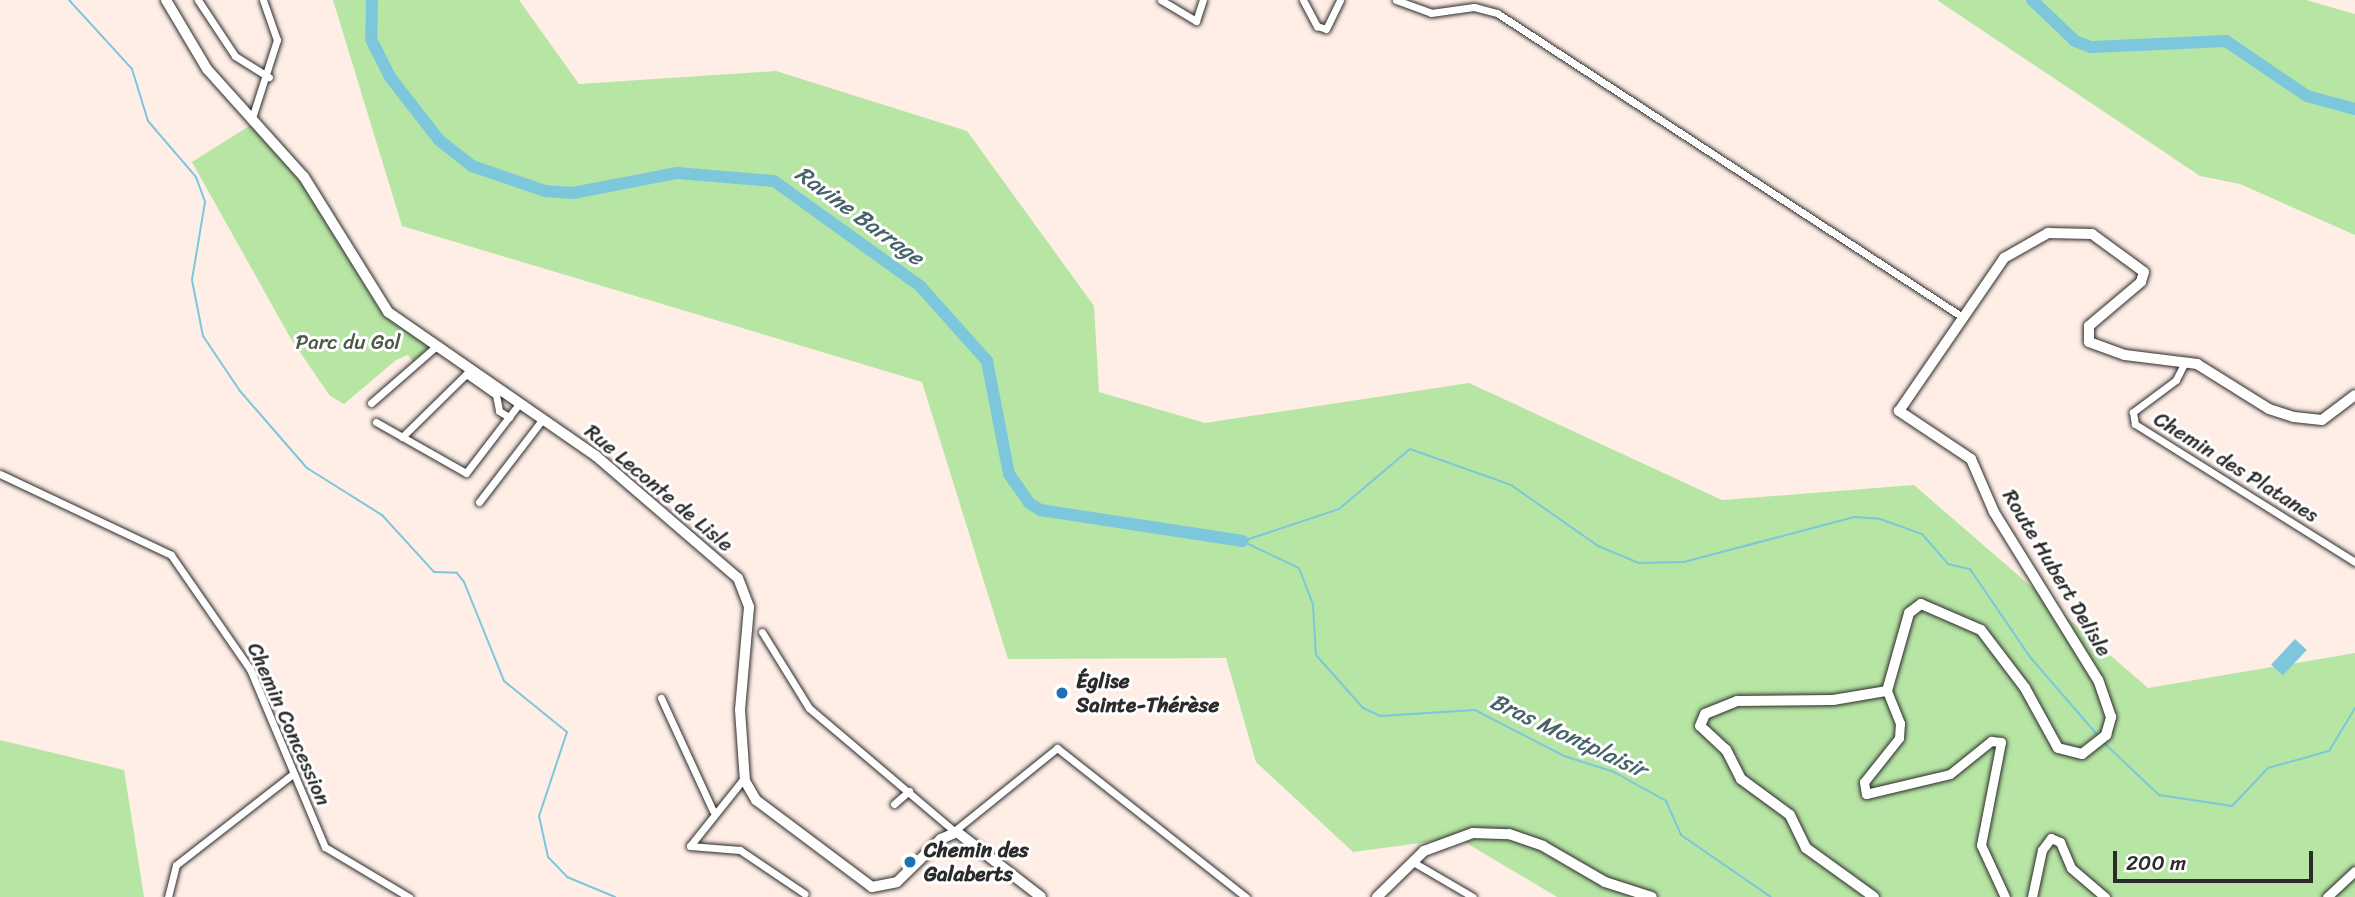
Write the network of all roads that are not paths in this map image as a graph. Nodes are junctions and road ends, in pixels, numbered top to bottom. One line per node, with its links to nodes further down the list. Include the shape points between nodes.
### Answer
1 (166, 0): 10 (main road, Rue Leconte de Lisle, via 207,69)
2 (198, 0): 9 (street, via 235,56)
3 (263, 0): 9 (street, via 276,30)
4 (1161, 0): 5 (street, via 1196,22)
5 (1203, 0)
6 (1303, 0): 7 (street, via 1317,26 1325,29)
7 (1340, 0)
8 (1396, 0): 11 (street, via 1431,13 1474,8 1497,13)
9 (269, 77): 10 (street)
10 (253, 115): 12 (main road, Rue Leconte de Lisle, via 303,177 382,306)
11 (1961, 316): 13 (main road, Route Hubert Delisle, via 1994,270 2023,243 2083,231 2135,260 2144,272 2141,282 2089,326 2089,342 2124,355); 25 (main road, Route Hubert Delisle, via 1901,400 1900,415 1971,459 1998,519 2027,556 2098,680 2111,718 2106,735 2092,748 2074,755 2050,742 2025,688 1989,639 1961,616 1916,604 1909,613)
12 (434, 348): 15 (street); 16 (main road, Rue Leconte de Lisle)
13 (2185, 362): 14 (main road, Route Hubert Delisle, via 2225,377 2269,410 2301,418 2322,420); 23 (street, Chemin des Platanes, via 2176,380 2133,412 2135,424)
14 (2355, 395)
15 (371, 403)
16 (519, 404): 17 (street); 18 (main road, Rue Leconte de Lisle)
17 (509, 417): 20 (street, via 466,472); 20 (street, via 499,411 496,395 466,374)
18 (542, 420): 22 (street); 28 (main road, Rue Leconte de Lisle, via 597,456 744,586 750,641 740,710)
19 (376, 422): 20 (street)
20 (402, 437)
21 (0, 474): 27 (street, Chemin Concession, via 171,555 250,669)
22 (479, 502)
23 (2355, 562)
24 (762, 632): 29 (street, via 809,708)
25 (1887, 691): 43 (main road, via 1833,700 1737,701 1705,714 1700,726 1726,750 1741,779 1790,815 1806,848); 44 (street, via 1900,723 1899,738 1864,782 1866,794 1950,774 1991,741 2001,742 1981,845)
26 (661, 698): 31 (street)
27 (293, 774): 36 (street, via 176,865); 37 (street, Chemin Concession, via 326,847)
28 (745, 777): 31 (street); 32 (main road, Rue Leconte de Lisle, via 756,800 872,887 897,882)
29 (909, 791): 30 (street); 32 (street)
30 (894, 804)
31 (713, 811): 35 (street, via 690,846 740,850)
32 (953, 832): 38 (main road, via 965,835); 39 (street, via 1057,748)
33 (1413, 862): 40 (main road); 41 (street); 42 (main road, via 1457,837 1509,834 1605,882)
34 (2355, 871): 47 (street)
35 (805, 894)
36 (168, 897)
37 (409, 897)
38 (1041, 897)
39 (1246, 897)
40 (1377, 897)
41 (1474, 897)
42 (1652, 897)
43 (1874, 897)
44 (2005, 897)
45 (2032, 897): 46 (street, via 2042,850 2051,838 2060,842 2071,868)
46 (2105, 897)
47 (2327, 897)

